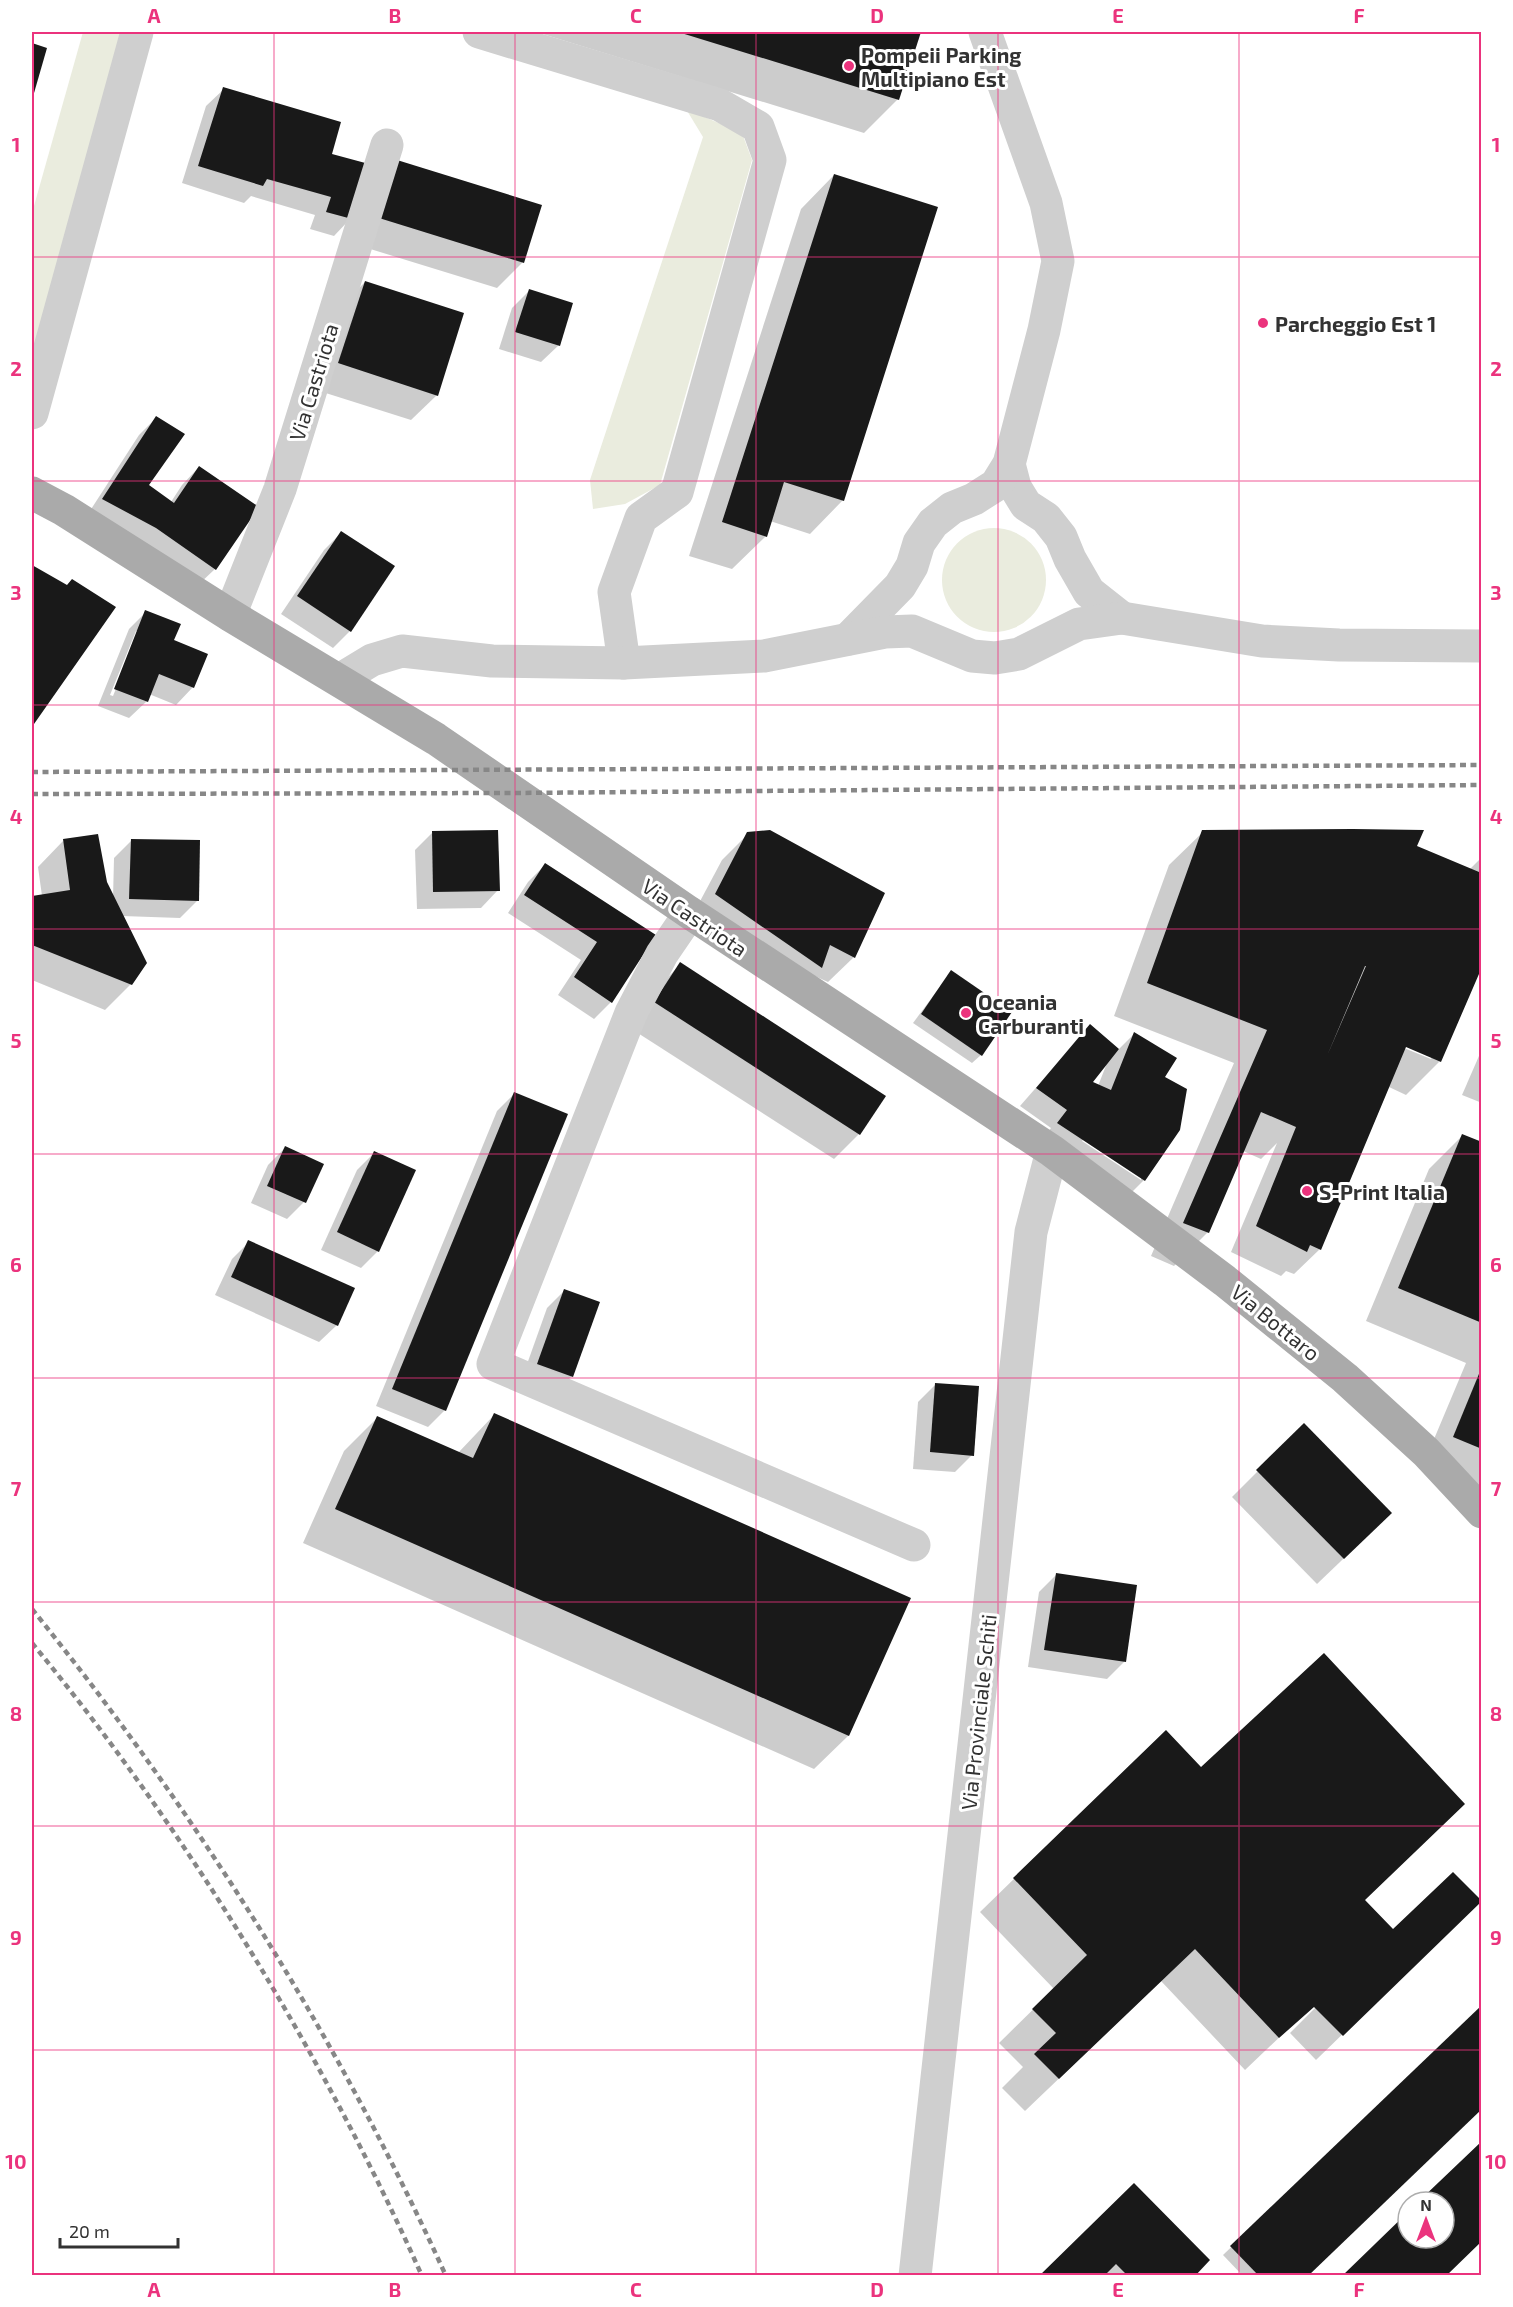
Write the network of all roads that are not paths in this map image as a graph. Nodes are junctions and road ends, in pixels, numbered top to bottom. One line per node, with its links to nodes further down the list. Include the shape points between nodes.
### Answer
1 (137, 32): 5 (street)
2 (479, 32): 12 (street, via 720,105 758,127 770,160 677,492 641,518 614,592)
3 (985, 32): 6 (street, via 1046,203 1058,261)
4 (387, 145): 8 (street, Via Castriota, via 280,489)
5 (32, 413)
6 (1009, 464): 9 (street, via 1015,487 1026,505 1046,518 1061,537 1089,592); 10 (street, via 996,485 952,508 933,523 919,543 900,586)
7 (32, 493): 8 (main road, Via Castriota)
8 (230, 615): 13 (main road, Via Castriota)
9 (1122, 618): 10 (street, via 1079,624 1019,654 996,658 972,656 912,631); 11 (street, via 1262,641)
10 (848, 639): 12 (street, via 764,656)
11 (1482, 646)
12 (624, 663): 13 (street, via 492,661 402,651 372,660)
13 (339, 680): 14 (main road, Via Castriota, via 436,739)
14 (690, 913): 15 (main road, Via Castriota); 17 (street, via 662,954 631,1013 493,1364)
15 (1052, 1151): 16 (main road, Via Bottaro, via 1225,1281 1345,1378 1426,1452); 18 (street, Via Provinciale Schiti, via 1031,1232)
16 (1482, 1512)
17 (914, 1545)
18 (915, 2276)

